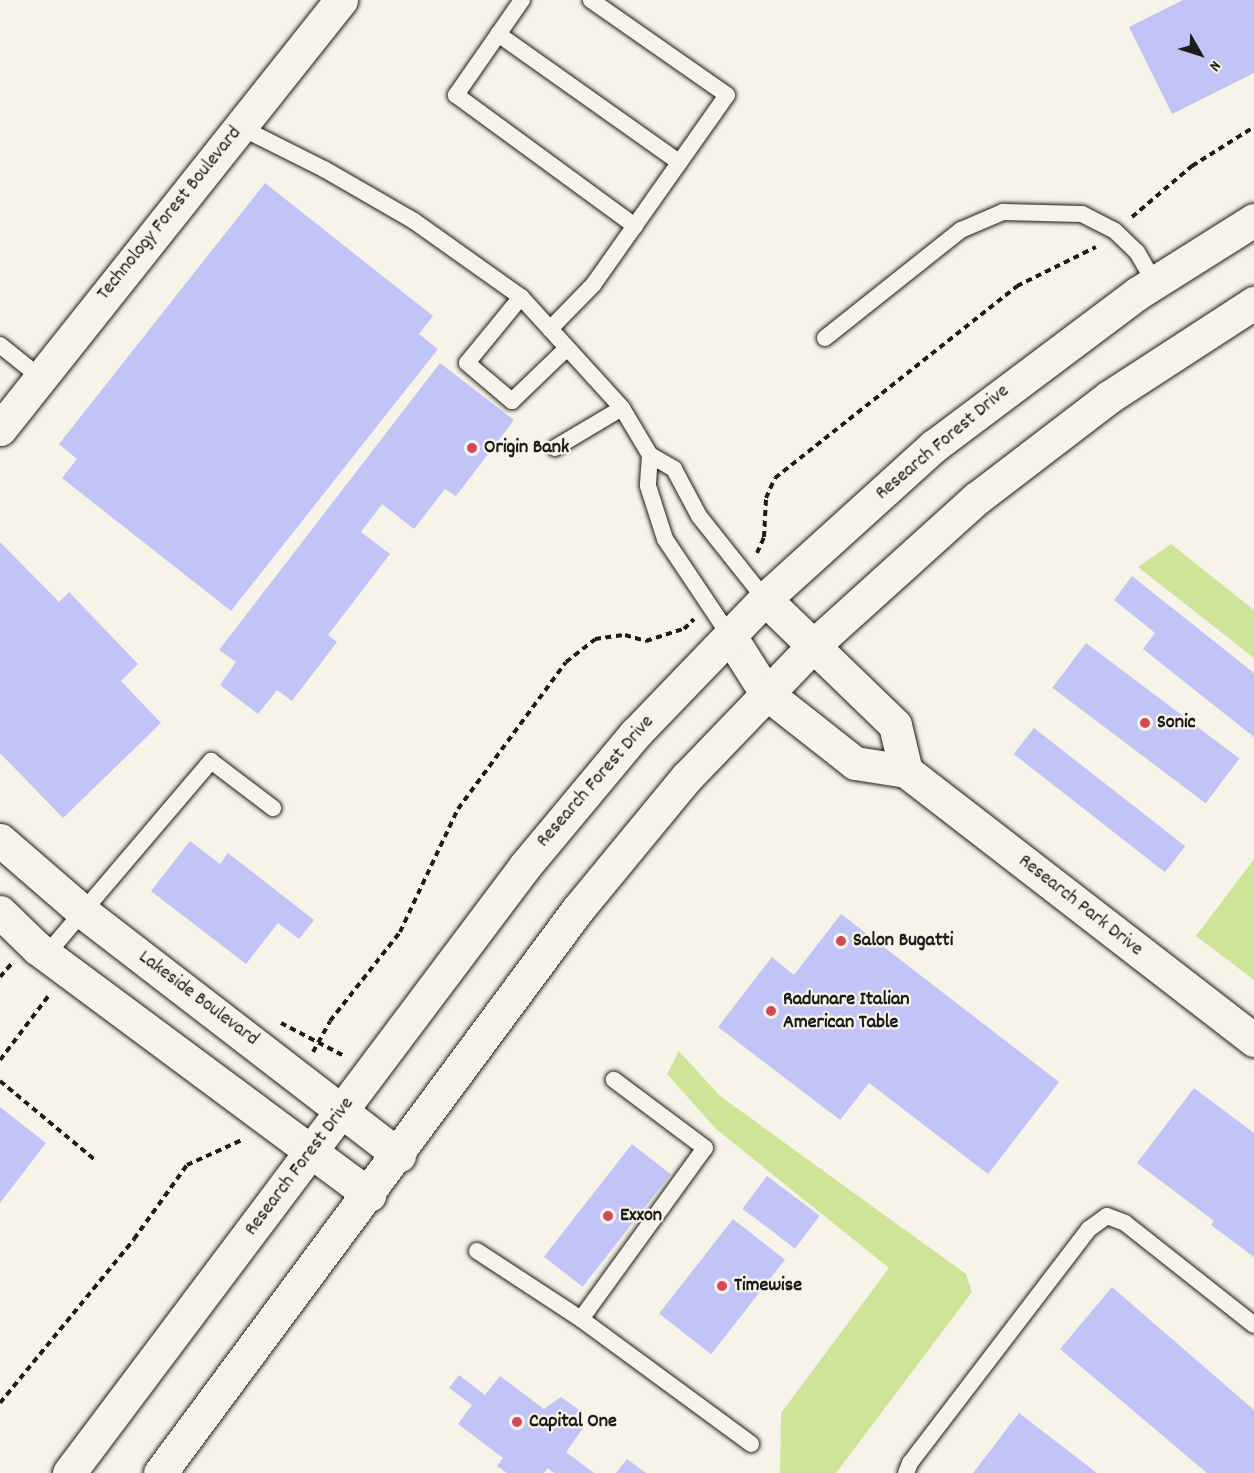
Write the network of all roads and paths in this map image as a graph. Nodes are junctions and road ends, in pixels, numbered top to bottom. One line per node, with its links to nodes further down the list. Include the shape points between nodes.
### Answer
1 (341, 0): 5 (main road, Technology Forest Boulevard)
2 (522, 0): 4 (lane)
3 (591, 0): 6 (lane, via 726,95)
4 (498, 34): 6 (lane); 8 (lane, via 456,95)
5 (240, 127): 10 (lane, via 414,221); 16 (main road, Technology Forest Boulevard)
6 (679, 162): 8 (lane)
7 (1254, 220): 9 (main road, Research Forest Drive)
8 (635, 226): 12 (lane, via 593,285)
9 (1155, 282): 13 (lane, via 1137,252 1115,231 1082,214 1004,212 961,230); 21 (main road, Research Forest Drive, via 1048,357 934,446)
10 (521, 297): 12 (lane); 15 (lane, via 466,363 512,401)
11 (1254, 303): 23 (main road, via 1109,397 977,498)
12 (550, 329): 15 (lane)
13 (825, 338)
14 (0, 345): 16 (lane)
15 (567, 348): 17 (lane)
16 (40, 377): 18 (main road, Technology Forest Boulevard)
17 (622, 408): 19 (lane); 20 (lane)
18 (0, 429)
19 (555, 448)
20 (650, 455): 21 (lane, via 674,469 699,516); 22 (lane, via 648,486 665,539)
21 (765, 599): 22 (main road, Research Forest Drive); 23 (main road)
22 (730, 636): 24 (main road, Research Park Drive); 34 (main road, Research Forest Drive, via 635,734 525,866)
23 (812, 647): 24 (main road); 25 (main road, via 895,725)
24 (766, 693): 25 (main road, Research Park Drive, via 855,763); 37 (main road, via 687,777 578,909)
25 (906, 771): 31 (main road, Research Park Drive)
26 (273, 808): 29 (lane, via 211,761)
27 (0, 840): 29 (main road, Lakeside Boulevard)
28 (0, 912): 30 (main road)
29 (83, 912): 30 (lane); 34 (main road, Lakeside Boulevard)
30 (46, 955): 36 (main road)
31 (1254, 1040)
32 (614, 1080): 41 (lane, via 705,1148)
33 (0, 1081): 38 (path)
34 (343, 1110): 36 (main road, Research Forest Drive); 37 (main road, Lakeside Boulevard)
35 (246, 1138): 43 (path, via 187,1165 134,1239)
36 (312, 1150): 39 (main road); 45 (main road, Research Forest Drive)
37 (399, 1155): 39 (main road)
38 (94, 1159)
39 (369, 1195): 46 (main road)
40 (477, 1251): 41 (lane)
41 (581, 1319): 44 (lane)
42 (1254, 1325): 47 (lane, via 1125,1223 1107,1216 1089,1229 909,1463)
43 (0, 1403)
44 (751, 1444)
45 (69, 1473)
46 (160, 1473)
47 (906, 1473)

